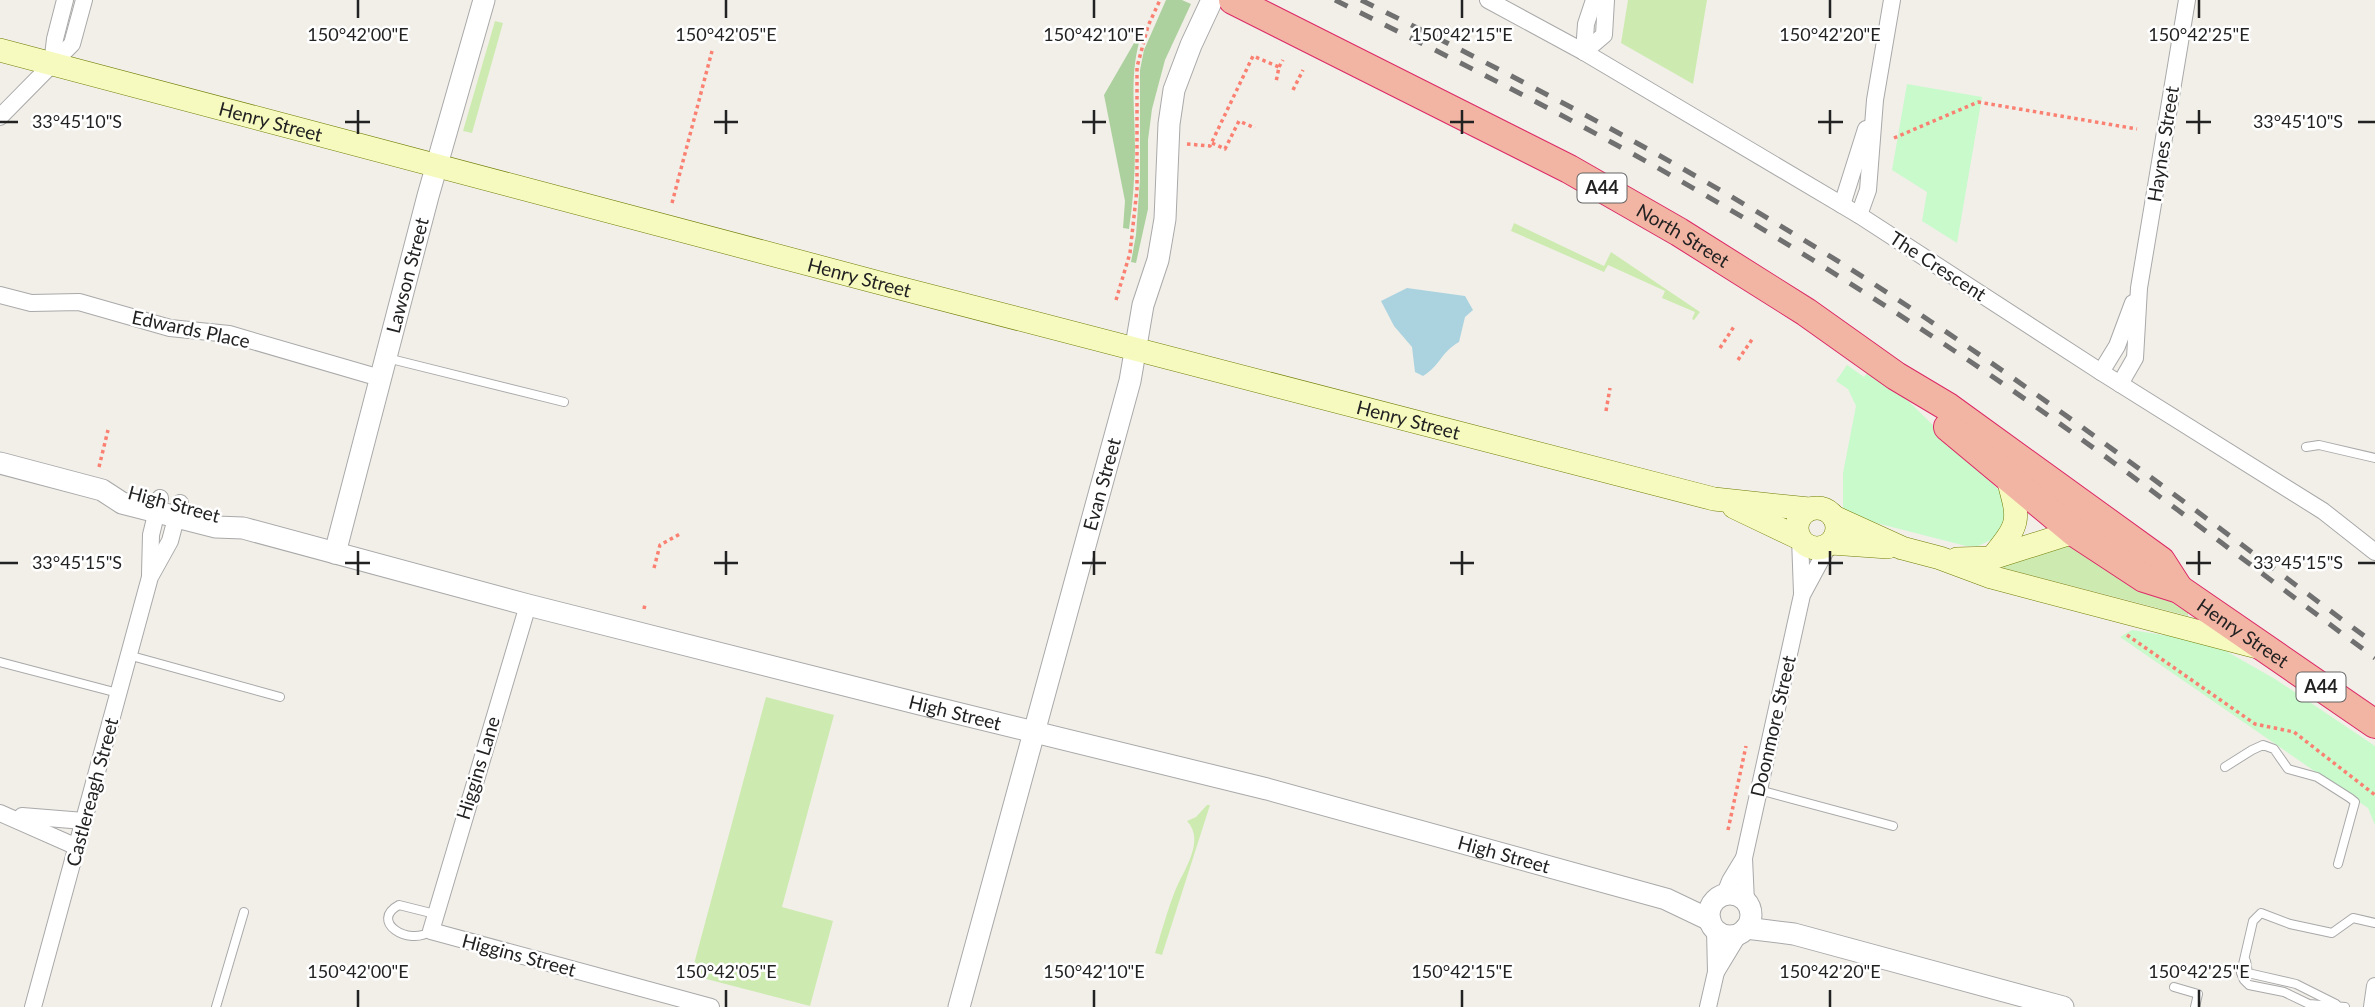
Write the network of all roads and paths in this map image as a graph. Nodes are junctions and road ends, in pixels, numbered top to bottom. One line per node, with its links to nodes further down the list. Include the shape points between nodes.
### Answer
1 (65, 0): 15 (street)
2 (84, 0): 15 (street, via 72,44)
3 (484, 0): 27 (street, Lawson Street)
4 (1160, 0): 33 (path, via 1136,67 1137,189 1130,253)
5 (1488, 0): 13 (street, The Crescent)
6 (1594, 0): 13 (street)
7 (1606, 0): 13 (street, via 1604,35)
8 (1892, 0): 20 (street)
9 (2187, 0): 31 (street, Haynes Street)
10 (1217, 3): 37 (street, Evan Street, via 1180,75 1171,107 1166,219); 41 (highway, North Street / A44, via 1611,193 1746,273)
11 (0, 50): 15 (main road, Henry Street)
12 (712, 51): 28 (path)
13 (1584, 52): 29 (street, The Crescent)
14 (1283, 60): 16 (path)
15 (52, 64): 21 (street); 27 (main road, Henry Street)
16 (1279, 67): 18 (path); 25 (path, via 1253,55)
17 (1303, 71): 19 (path)
18 (1276, 82)
19 (1293, 90)
20 (1875, 100): 29 (street); 30 (street, via 1868,190)
21 (0, 117)
22 (1255, 128): 25 (path, via 1239,121 1225,149)
23 (2137, 129): 24 (path, via 1978,102)
24 (1894, 138)
25 (1212, 142): 26 (path, via 1210,146)
26 (1187, 144)
27 (437, 166): 37 (main road, Henry Street); 39 (street, Lawson Street)
28 (672, 204)
29 (1842, 205): 30 (street, The Crescent)
30 (1859, 215): 40 (street, The Crescent)
31 (2139, 288): 40 (street, Haynes Street, via 2117,346); 42 (street, Haynes Street, via 2135,358)
32 (0, 295): 39 (street, Edwards Place, via 31,303 79,302 170,328 229,334)
33 (1116, 300)
34 (1735, 325): 36 (path)
35 (1753, 338): 38 (path)
36 (1720, 348)
37 (1135, 349): 52 (main road, Henry Street); 77 (street, Evan Street)
38 (1738, 360)
39 (383, 368): 44 (lane); 62 (street, Lawson Street)
40 (2101, 372): 42 (street, The Crescent)
41 (1896, 376): 51 (highway, North Street / A44, via 1935,417); 60 (highway, North Street / A44, via 1948,407)
42 (2120, 384): 63 (street, The Crescent, via 2323,511)
43 (1611, 387): 45 (path)
44 (565, 402)
45 (1606, 411)
46 (108, 430): 50 (path)
47 (2306, 447): 48 (lane, via 2319,445)
48 (2375, 458)
49 (0, 464): 53 (street, High Street, via 102,490 127,489)
50 (99, 467)
51 (2008, 479): 56 (highway, North Street / A44); 65 (main road, via 2015,526)
52 (1718, 500): 54 (main road, Henry Street); 58 (main road, Henry Street)
53 (168, 507): 62 (street, High Street, via 216,527 243,528); 72 (street, Castlereagh Street, via 170,541 150,577)
54 (1809, 509): 55 (main road, via 1821,508); 58 (main road, via 1798,521)
55 (1834, 517): 59 (main road, via 1837,533); 61 (main road)
56 (2074, 532): 60 (main road, via 2107,532); 65 (main road); 67 (highway, Henry Street / A44, via 2144,578)
57 (680, 534): 66 (path, via 660,545)
58 (1800, 538): 59 (main road, via 1810,547); 68 (street, Doonmore Street)
59 (1830, 543): 61 (main road); 68 (street, Doonmore Street)
60 (2134, 543): 67 (highway, Henry Street / A44, via 2161,561)
61 (1902, 548): 64 (main road)
62 (335, 552): 69 (street, High Street)
63 (2375, 552)
64 (1940, 558): 65 (main road); 71 (main road, via 1992,577)
65 (1992, 558)
66 (654, 568)
67 (2179, 589): 71 (highway, Henry Street / A44)
68 (1802, 595): 80 (street, Doonmore Street)
69 (528, 605): 77 (street, High Street); 91 (street, Higgins Lane)
70 (2121, 631): 81 (path, via 2255,724 2294,733)
71 (2267, 650): 76 (highway, Henry Street / A44)
72 (128, 655): 74 (street, Castlereagh Street); 75 (lane)
73 (0, 662): 74 (lane)
74 (118, 693): 83 (street, Castlereagh Street)
75 (279, 697)
76 (2375, 724)
77 (1035, 733): 89 (street, High Street, via 1267,789); 102 (street, Evan Street)
78 (1746, 746): 85 (path)
79 (2225, 767): 88 (lane, via 2263,745 2274,749 2288,769 2317,777 2355,802)
80 (1759, 790): 84 (lane); 87 (street, Doonmore Street)
81 (2375, 795)
82 (4, 814): 83 (street); 86 (street)
83 (84, 821): 86 (street, Castlereagh Street)
84 (1893, 826)
85 (1728, 830)
86 (77, 847): 99 (street, Castlereagh Street)
87 (1744, 858): 89 (street, Doonmore Street); 92 (street, Doonmore Street)
88 (2338, 863)
89 (1716, 911): 92 (street, via 1736,896); 92 (street, via 1726,936); 95 (street, Doonmore Street)
90 (244, 912): 100 (lane)
91 (435, 914): 94 (street, Higgins Lane); 94 (lane, Higgins Street, via 399,905 389,915 396,932 419,937)
92 (1745, 919): 95 (street, Doonmore Street); 104 (street)
93 (2375, 923): 98 (lane, via 2353,918 2332,933 2261,913 2253,921 2241,973 2249,985 2284,992 2309,1004)
94 (431, 931): 101 (street, Higgins Street)
95 (1716, 972): 103 (street, Doonmore Street)
96 (2375, 986): 106 (street)
97 (2174, 987): 105 (lane, via 2198,994)
98 (2342, 1006)
99 (33, 1007)
100 (216, 1007)
101 (711, 1007)
102 (958, 1007)
103 (1708, 1007)
104 (2063, 1007)
105 (2195, 1007)
106 (2372, 1007)

